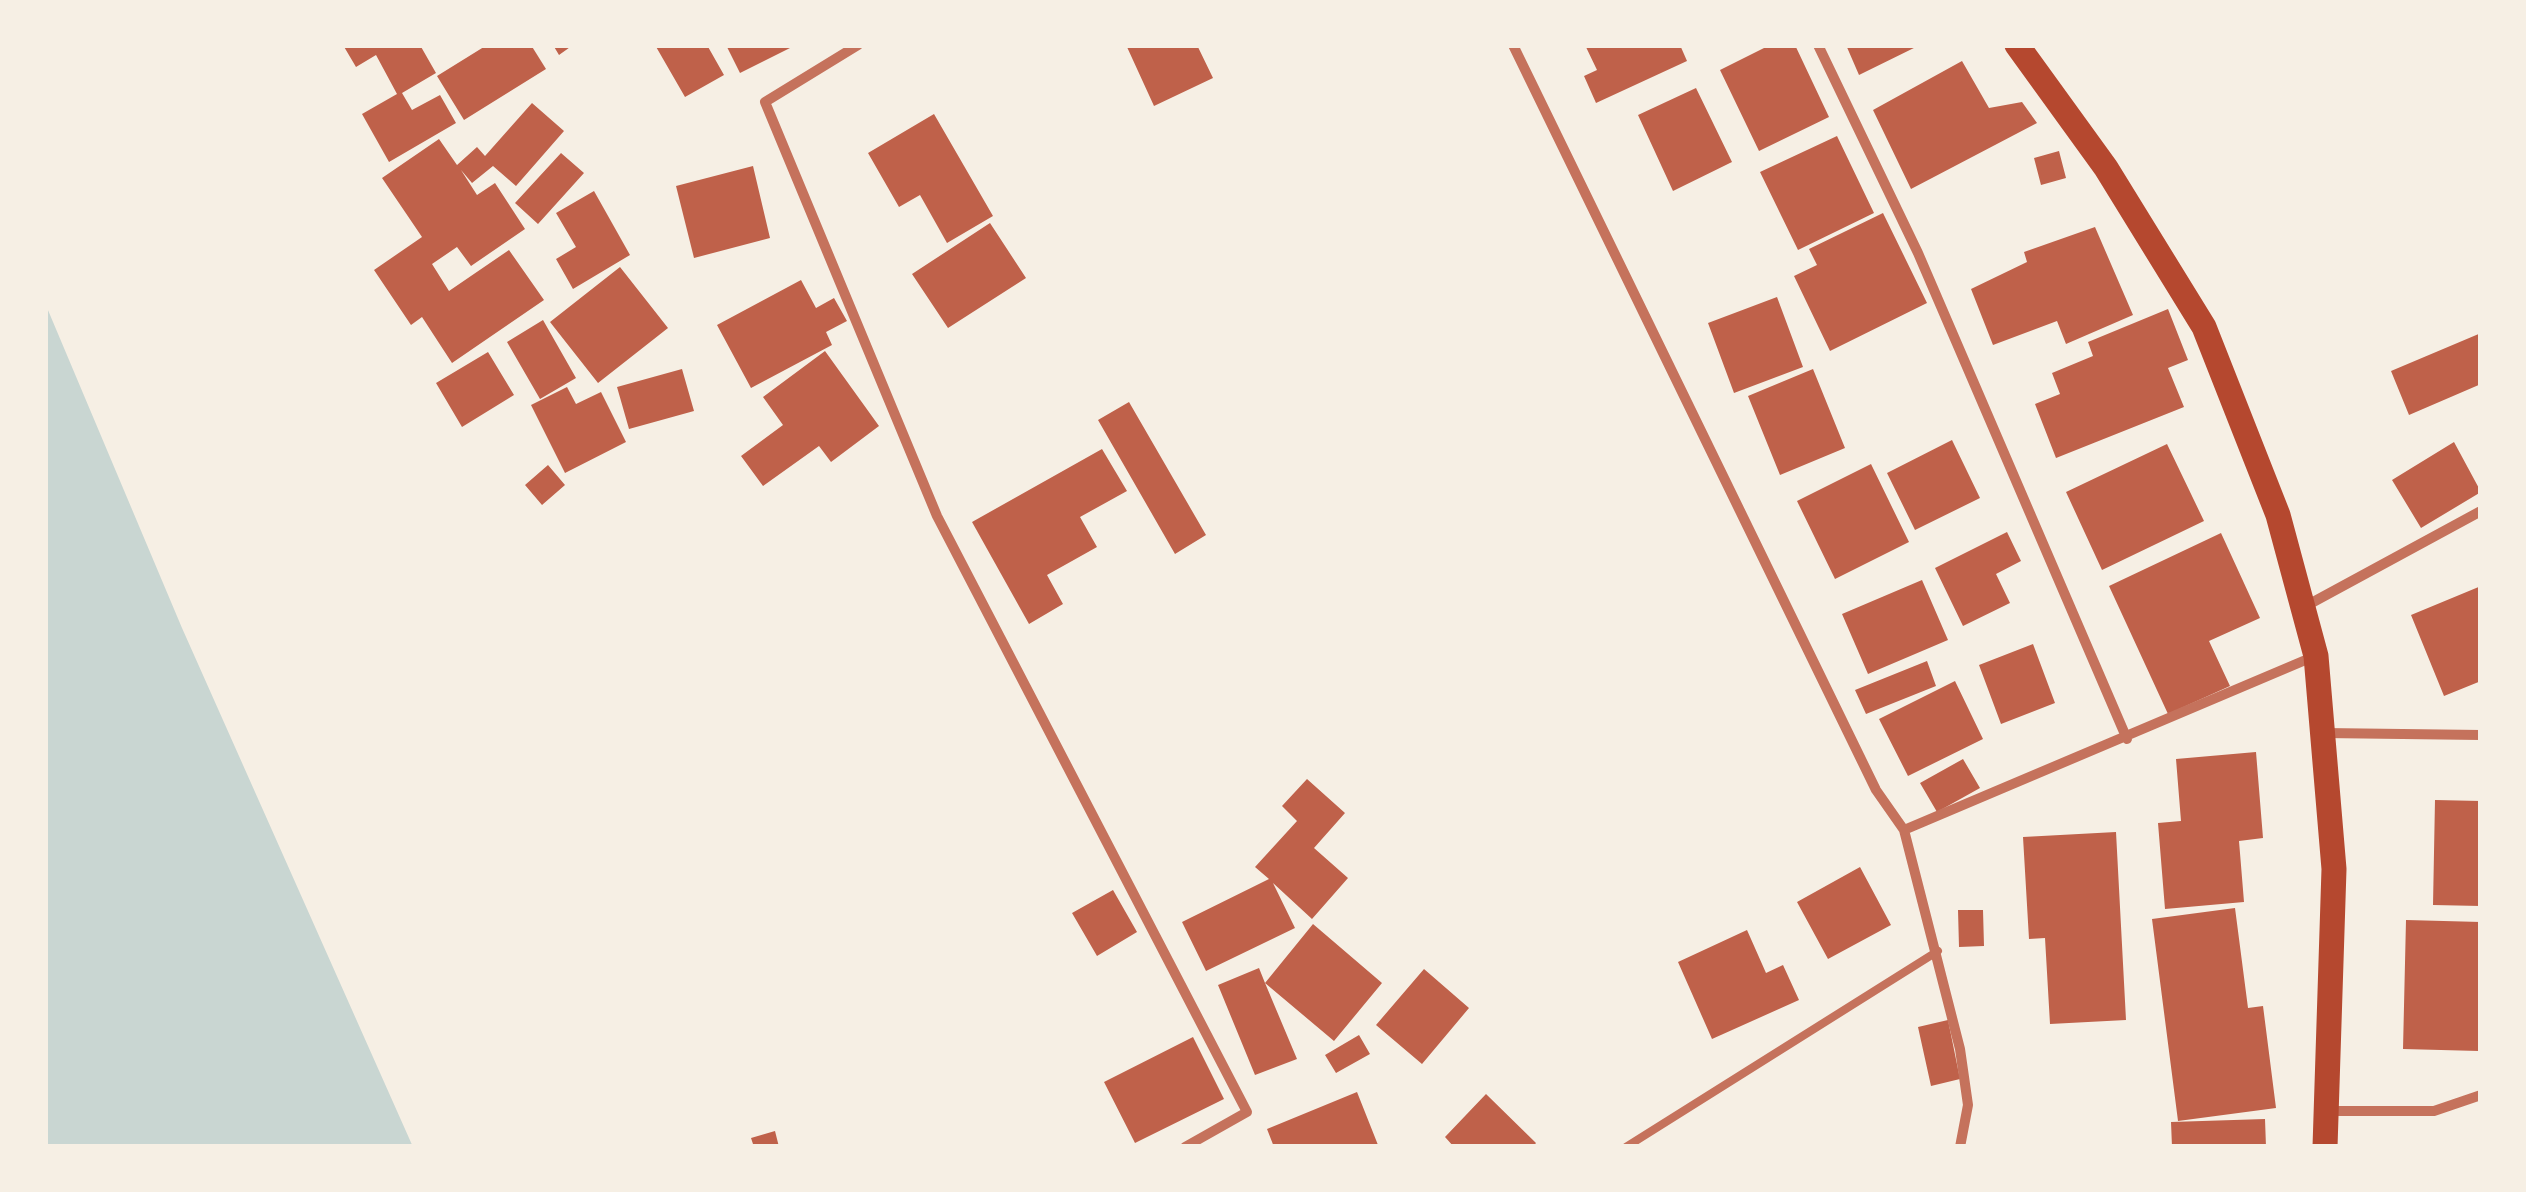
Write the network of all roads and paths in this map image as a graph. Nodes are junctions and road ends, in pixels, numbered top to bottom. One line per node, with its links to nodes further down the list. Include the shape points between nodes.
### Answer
1 (858, 45): 15 (street, via 764,102 937,516 1247,1112)
2 (1513, 45): 11 (street, via 1876,790)
3 (1818, 45): 10 (street, via 1918,253)
4 (2016, 45): 6 (main road, via 2106,168 2204,327 2278,515)
5 (2481, 511): 6 (street)
6 (2303, 608): 7 (main road)
7 (2316, 656): 8 (main road); 10 (street)
8 (2323, 733): 9 (street); 14 (main road, via 2334,870)
9 (2481, 735)
10 (2127, 739): 11 (street)
11 (1904, 830): 12 (street)
12 (1938, 951): 16 (lane); 17 (street, via 1968,1105)
13 (2481, 1095): 14 (street, via 2434,1111)
14 (2326, 1111): 18 (main road)
15 (1184, 1147)
16 (1626, 1147)
17 (1960, 1147)
18 (2325, 1147)

